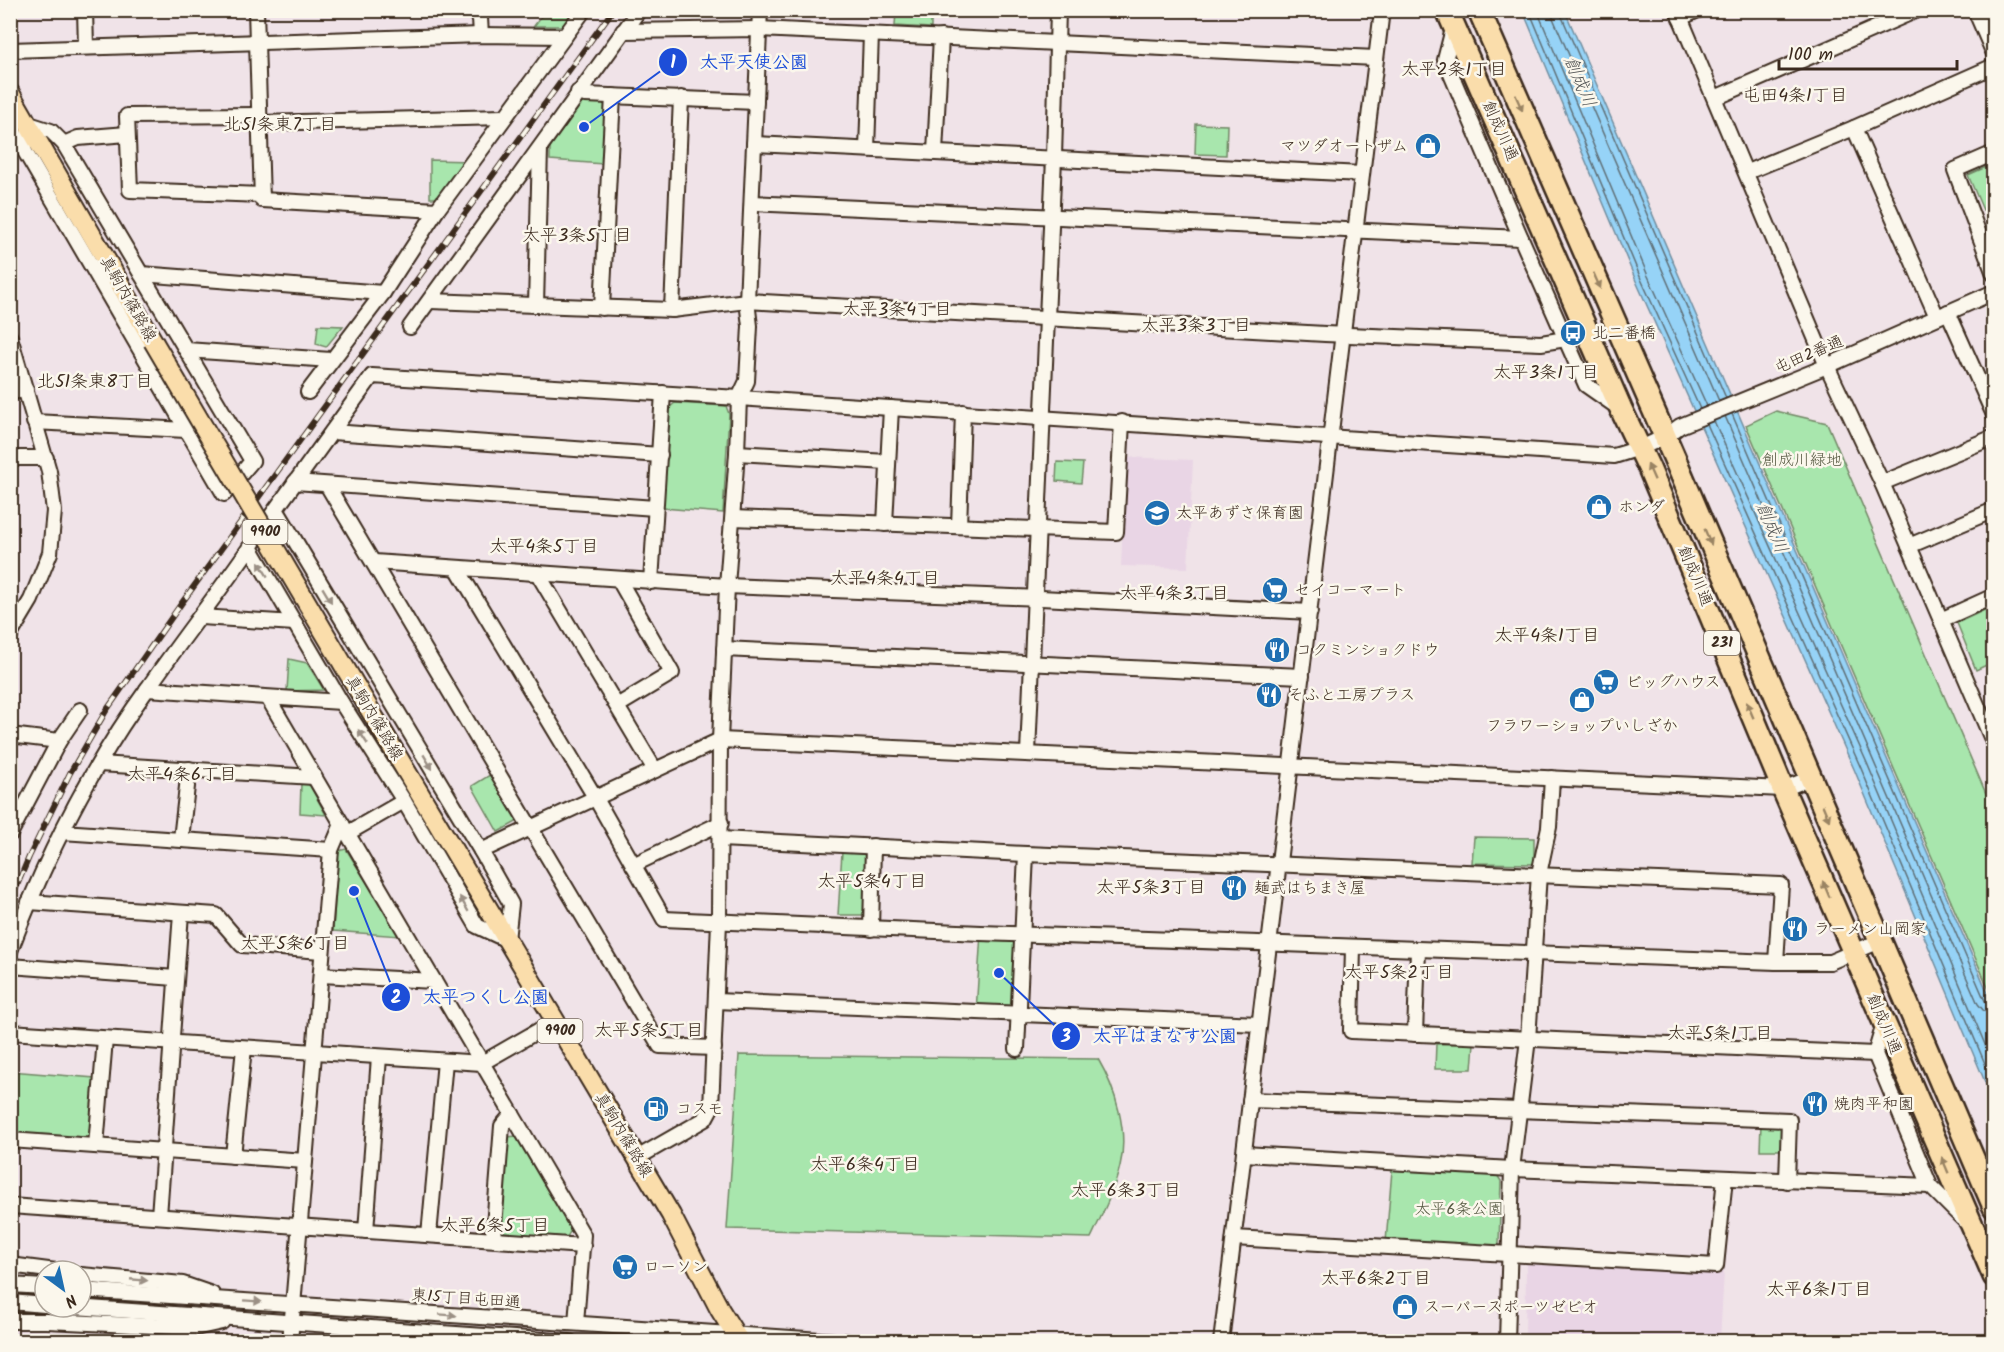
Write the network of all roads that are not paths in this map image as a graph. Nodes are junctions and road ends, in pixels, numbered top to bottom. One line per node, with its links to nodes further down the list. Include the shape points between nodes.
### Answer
1 (86, 10): 23 (street)
2 (256, 10): 22 (street)
3 (584, 10): 19 (street)
4 (639, 10): 16 (street)
5 (760, 10): 15 (street)
6 (1058, 10): 21 (street)
7 (1382, 10): 26 (street)
8 (1479, 10): 88 (highway, 創成川通 / 231, one-way to 88)
9 (1698, 10): 13 (street)
10 (1917, 10): 32 (street)
11 (1975, 10): 25 (street)
12 (479, 13): 18 (street)
13 (1678, 14): 32 (street)
14 (1450, 18): 53 (street, via 1445,60); 78 (highway, 創成川通 / 231)
15 (759, 29): 16 (street); 17 (street); 33 (street)
16 (623, 31): 28 (street)
17 (871, 34): 20 (street); 42 (street)
18 (481, 35): 19 (street); 22 (street)
19 (565, 36): 34 (street)
20 (941, 37): 21 (street); 43 (street)
21 (1056, 42): 26 (street); 45 (street)
22 (256, 43): 23 (street); 35 (street)
23 (86, 47): 24 (street)
24 (10, 50)
25 (1994, 54)
26 (1376, 58): 47 (street)
27 (1994, 66): 37 (street)
28 (579, 92): 30 (street); 41 (street)
29 (10, 93): 36 (main road, 真駒内篠路線 / 9900)
30 (613, 96): 31 (street); 61 (street)
31 (681, 98): 33 (street); 62 (street)
32 (1715, 99): 46 (street)
33 (756, 102): 40 (street)
34 (504, 117): 35 (street); 50 (street)
35 (259, 119): 38 (street, via 127,116); 48 (street)
36 (29, 124): 39 (street, via 51,131); 84 (street, via 24,150); 163 (main road, 真駒内篠路線 / 9900, bridge)
37 (1854, 128): 46 (street); 63 (street)
38 (127, 134): 39 (street, via 78,138); 48 (street, via 130,190)
39 (64, 144): 54 (street)
40 (754, 144): 42 (street); 49 (street)
41 (540, 148): 58 (street); 60 (street)
42 (867, 149): 43 (street)
43 (934, 152): 45 (street)
44 (1994, 153): 55 (street, via 1955,170)
45 (1054, 158): 47 (street); 51 (street)
46 (1747, 172): 71 (street)
47 (1362, 174): 52 (street)
48 (262, 195): 50 (street, via 262,200)
49 (752, 203): 51 (street); 59 (street)
50 (437, 210): 56 (street)
51 (1051, 218): 52 (street); 64 (street)
52 (1355, 230): 53 (street); 66 (street)
53 (1521, 238): 68 (street)
54 (141, 274): 56 (street); 69 (street)
55 (1994, 274)
56 (383, 292): 70 (street)
57 (1994, 292): 63 (street, 屯田2番通)
58 (430, 301): 60 (street); 65 (street)
59 (747, 302): 62 (street); 64 (street); 76 (street, via 747,381)
60 (536, 305): 61 (street)
61 (602, 308): 62 (street)
62 (672, 310)
63 (1942, 314): 71 (street, 屯田2番通); 80 (street)
64 (1047, 317): 66 (street); 81 (street)
65 (410, 327)
66 (1343, 335): 68 (street, via 1541,344); 86 (street)
67 (10, 337): 72 (street)
68 (1566, 339): 78 (street, via 1586,385)
69 (186, 350): 70 (street); 84 (street, via 252,461 224,494)
70 (331, 360): 74 (street)
71 (1827, 366): 88 (street, 屯田2番通, via 1689,422); 96 (street)
72 (26, 390): 73 (street); 82 (street)
73 (10, 392)
74 (308, 392)
75 (663, 393): 76 (street, 屯田2番通); 85 (street, 屯田2番通, via 372,376); 91 (street)
76 (739, 398): 77 (street, 屯田2番通); 90 (street)
77 (891, 408): 79 (street, 屯田2番通); 94 (street)
78 (1621, 409): 89 (highway, 創成川通 / 231)
79 (963, 412): 81 (street, 屯田2番通); 103 (street)
80 (1994, 415)
81 (1042, 419): 83 (street, 屯田2番通); 104 (street)
82 (34, 422): 84 (street); 93 (street)
83 (1122, 422): 86 (street, 屯田2番通); 104 (street, via 1116,532)
84 (186, 430)
85 (333, 432): 91 (street); 95 (street)
86 (1331, 436): 89 (street, 屯田2番通, via 1614,456); 115 (street)
87 (1994, 437): 96 (street)
88 (1665, 438): 89 (street, 屯田2番通); 139 (highway, 創成川通 / 231, one-way to 139)
89 (1639, 449): 140 (highway, 創成川通 / 231, one-way to 89)
90 (737, 453): 94 (street); 101 (street)
91 (660, 455): 99 (street)
92 (10, 458): 93 (street)
93 (46, 458): 119 (street, via 54,511 50,553 31,600)
94 (887, 462): 102 (street)
95 (296, 482): 97 (street); 98 (street)
96 (1882, 483): 105 (street)
97 (327, 485): 99 (street); 107 (street)
98 (276, 508): 106 (street); 153 (street, one-way to 153)
99 (655, 508): 111 (street)
100 (1994, 510): 105 (street)
101 (733, 518): 102 (street); 112 (street)
102 (885, 524): 103 (street)
103 (959, 526): 104 (street)
104 (1038, 529): 114 (street)
105 (1909, 546): 117 (street)
106 (250, 547): 116 (street); 118 (street, one-way to 106)
107 (374, 562): 108 (street); 145 (street)
108 (457, 568): 109 (street); 141 (street)
109 (538, 574): 110 (street); 126 (street)
110 (619, 579): 111 (street); 126 (street, via 672,673)
111 (651, 582): 112 (street)
112 (727, 586): 114 (street); 120 (street)
113 (1994, 596): 117 (street)
114 (1034, 598): 115 (street); 121 (street)
115 (1310, 612): 122 (street)
116 (201, 617): 118 (street); 123 (street)
117 (1941, 620): 131 (street)
118 (295, 623): 125 (street)
119 (10, 635)
120 (724, 649): 121 (street); 129 (street)
121 (1032, 664): 122 (street); 132 (street)
122 (1302, 676): 134 (street)
123 (147, 689): 124 (street); 133 (street)
124 (268, 698): 125 (street); 137 (street)
125 (340, 702): 142 (street, one-way to 125)
126 (617, 706): 136 (street)
127 (80, 710): 130 (street)
128 (10, 735): 130 (street)
129 (720, 740): 132 (street); 136 (street); 144 (street)
130 (59, 741): 143 (street)
131 (1994, 744)
132 (1028, 753): 134 (street)
133 (99, 764): 135 (street); 147 (street)
134 (1291, 765): 138 (street); 155 (street)
135 (189, 768): 137 (street); 149 (street)
136 (655, 770): 141 (street)
137 (315, 777): 146 (street)
138 (1552, 778): 140 (street); 157 (street, via 1549,827)
139 (1811, 778): 140 (street); 164 (highway, 創成川通 / 231, one-way to 164)
140 (1783, 789): 170 (highway, 創成川通 / 231, one-way to 140)
141 (595, 797): 145 (street); 156 (street)
142 (404, 801): 146 (street); 163 (street, one-way to 142, via 477,926)
143 (16, 812): 148 (street)
144 (721, 823): 150 (street); 156 (street)
145 (530, 827): 153 (street); 188 (street, via 660,1046)
146 (345, 829): 152 (street); 176 (street)
147 (62, 832): 149 (street); 158 (street)
148 (10, 834)
149 (181, 839): 152 (street)
150 (720, 839): 151 (street); 160 (street)
151 (873, 846): 154 (street); 161 (street)
152 (331, 850): 169 (street)
153 (481, 851): 163 (street, via 511,904)
154 (1026, 854): 155 (street); 162 (street)
155 (1279, 863): 157 (street); 165 (street)
156 (633, 865): 160 (street, via 664,919)
157 (1539, 874): 171 (street); 172 (street, via 1781,885)
158 (29, 902): 159 (street); 168 (street)
159 (181, 913): 169 (street, via 216,915 242,945); 175 (street)
160 (718, 922): 161 (street); 177 (street)
161 (871, 929): 162 (street)
162 (1023, 935): 165 (street); 178 (street)
163 (507, 940): 179 (main road, 真駒内篠路線 / 9900)
164 (1880, 941): 170 (street); 210 (highway, 創成川通 / 231)
165 (1268, 944): 166 (street); 181 (street)
166 (1353, 947): 167 (street); 183 (street, via 1351,1031)
167 (1418, 950): 171 (street); 183 (street)
168 (10, 951)
169 (322, 951): 174 (street)
170 (1854, 953): 172 (street, via 1830,962); 180 (highway, 創成川通 / 231)
171 (1533, 955): 172 (street); 185 (street)
172 (1776, 962)
173 (10, 966): 175 (street)
174 (321, 975): 176 (street); 190 (street)
175 (176, 978): 186 (street)
176 (434, 981): 194 (street)
177 (716, 1001): 178 (street); 188 (street)
178 (1018, 1014): 181 (street); 189 (street)
179 (555, 1021): 194 (street); 203 (main road, 真駒内篠路線 / 9900)
180 (1884, 1023): 191 (street); 213 (highway, 創成川通 / 231, one-way to 180)
181 (1259, 1024): 195 (street)
182 (10, 1032): 184 (street)
183 (1415, 1034): 185 (street)
184 (105, 1039): 186 (street); 199 (street)
185 (1528, 1039): 191 (street); 196 (street)
186 (171, 1043): 187 (street); 200 (street)
187 (244, 1048): 190 (street); 202 (street)
188 (714, 1048): 203 (street, via 711,1108 705,1119)
189 (1017, 1049)
190 (314, 1053): 192 (street); 204 (street)
191 (1875, 1054): 208 (street)
192 (379, 1057): 193 (street); 214 (street)
193 (445, 1061): 194 (street); 215 (street)
194 (482, 1063): 197 (street)
195 (1250, 1100): 196 (street); 201 (street)
196 (1519, 1110): 205 (street); 207 (street, via 1789,1120)
197 (512, 1114): 217 (street, via 502,1126); 218 (street, via 583,1235)
198 (10, 1140): 199 (street)
199 (96, 1146): 200 (street)
200 (164, 1151): 202 (street); 211 (street)
201 (1244, 1154): 205 (street); 216 (street)
202 (233, 1156): 204 (street)
203 (637, 1158): 236 (main road, 真駒内篠路線 / 9900)
204 (305, 1161): 212 (street)
205 (1512, 1169): 206 (street); 219 (street)
206 (1725, 1178): 207 (street); 219 (street, via 1716,1266)
207 (1787, 1180): 208 (street)
208 (1930, 1186): 213 (street)
209 (10, 1206): 211 (street)
210 (1994, 1207)
211 (159, 1216): 212 (street)
212 (299, 1226): 214 (street); 230 (street)
213 (1973, 1230): 223 (highway, 創成川通 / 231)
214 (366, 1231): 215 (street)
215 (429, 1235): 217 (street)
216 (1234, 1238): 219 (street); 240 (street)
217 (493, 1239): 218 (street)
218 (583, 1246): 235 (street)
219 (1510, 1255): 241 (street)
220 (10, 1265): 221 (street)
221 (33, 1268)
222 (93, 1276): 227 (street, one-way to 227, via 183,1284)
223 (1994, 1276)
224 (10, 1285): 225 (street)
225 (33, 1286)
226 (93, 1291): 227 (street, 東15丁目屯田通)
227 (229, 1300): 230 (street, 東15丁目屯田通, one-way to 230)
228 (10, 1302): 229 (street)
229 (33, 1304)
230 (292, 1304): 234 (street); 235 (street, 東15丁目屯田通, one-way to 235)
231 (93, 1308): 232 (street)
232 (239, 1319): 233 (street, via 195,1328); 234 (street)
233 (10, 1321)
234 (291, 1323): 237 (street); 238 (street)
235 (576, 1323): 236 (street, 東15丁目屯田通)
236 (738, 1338): 239 (street, 東15丁目屯田通)
237 (290, 1341)
238 (570, 1341)
239 (850, 1341)
240 (1221, 1341)
241 (1507, 1341)

